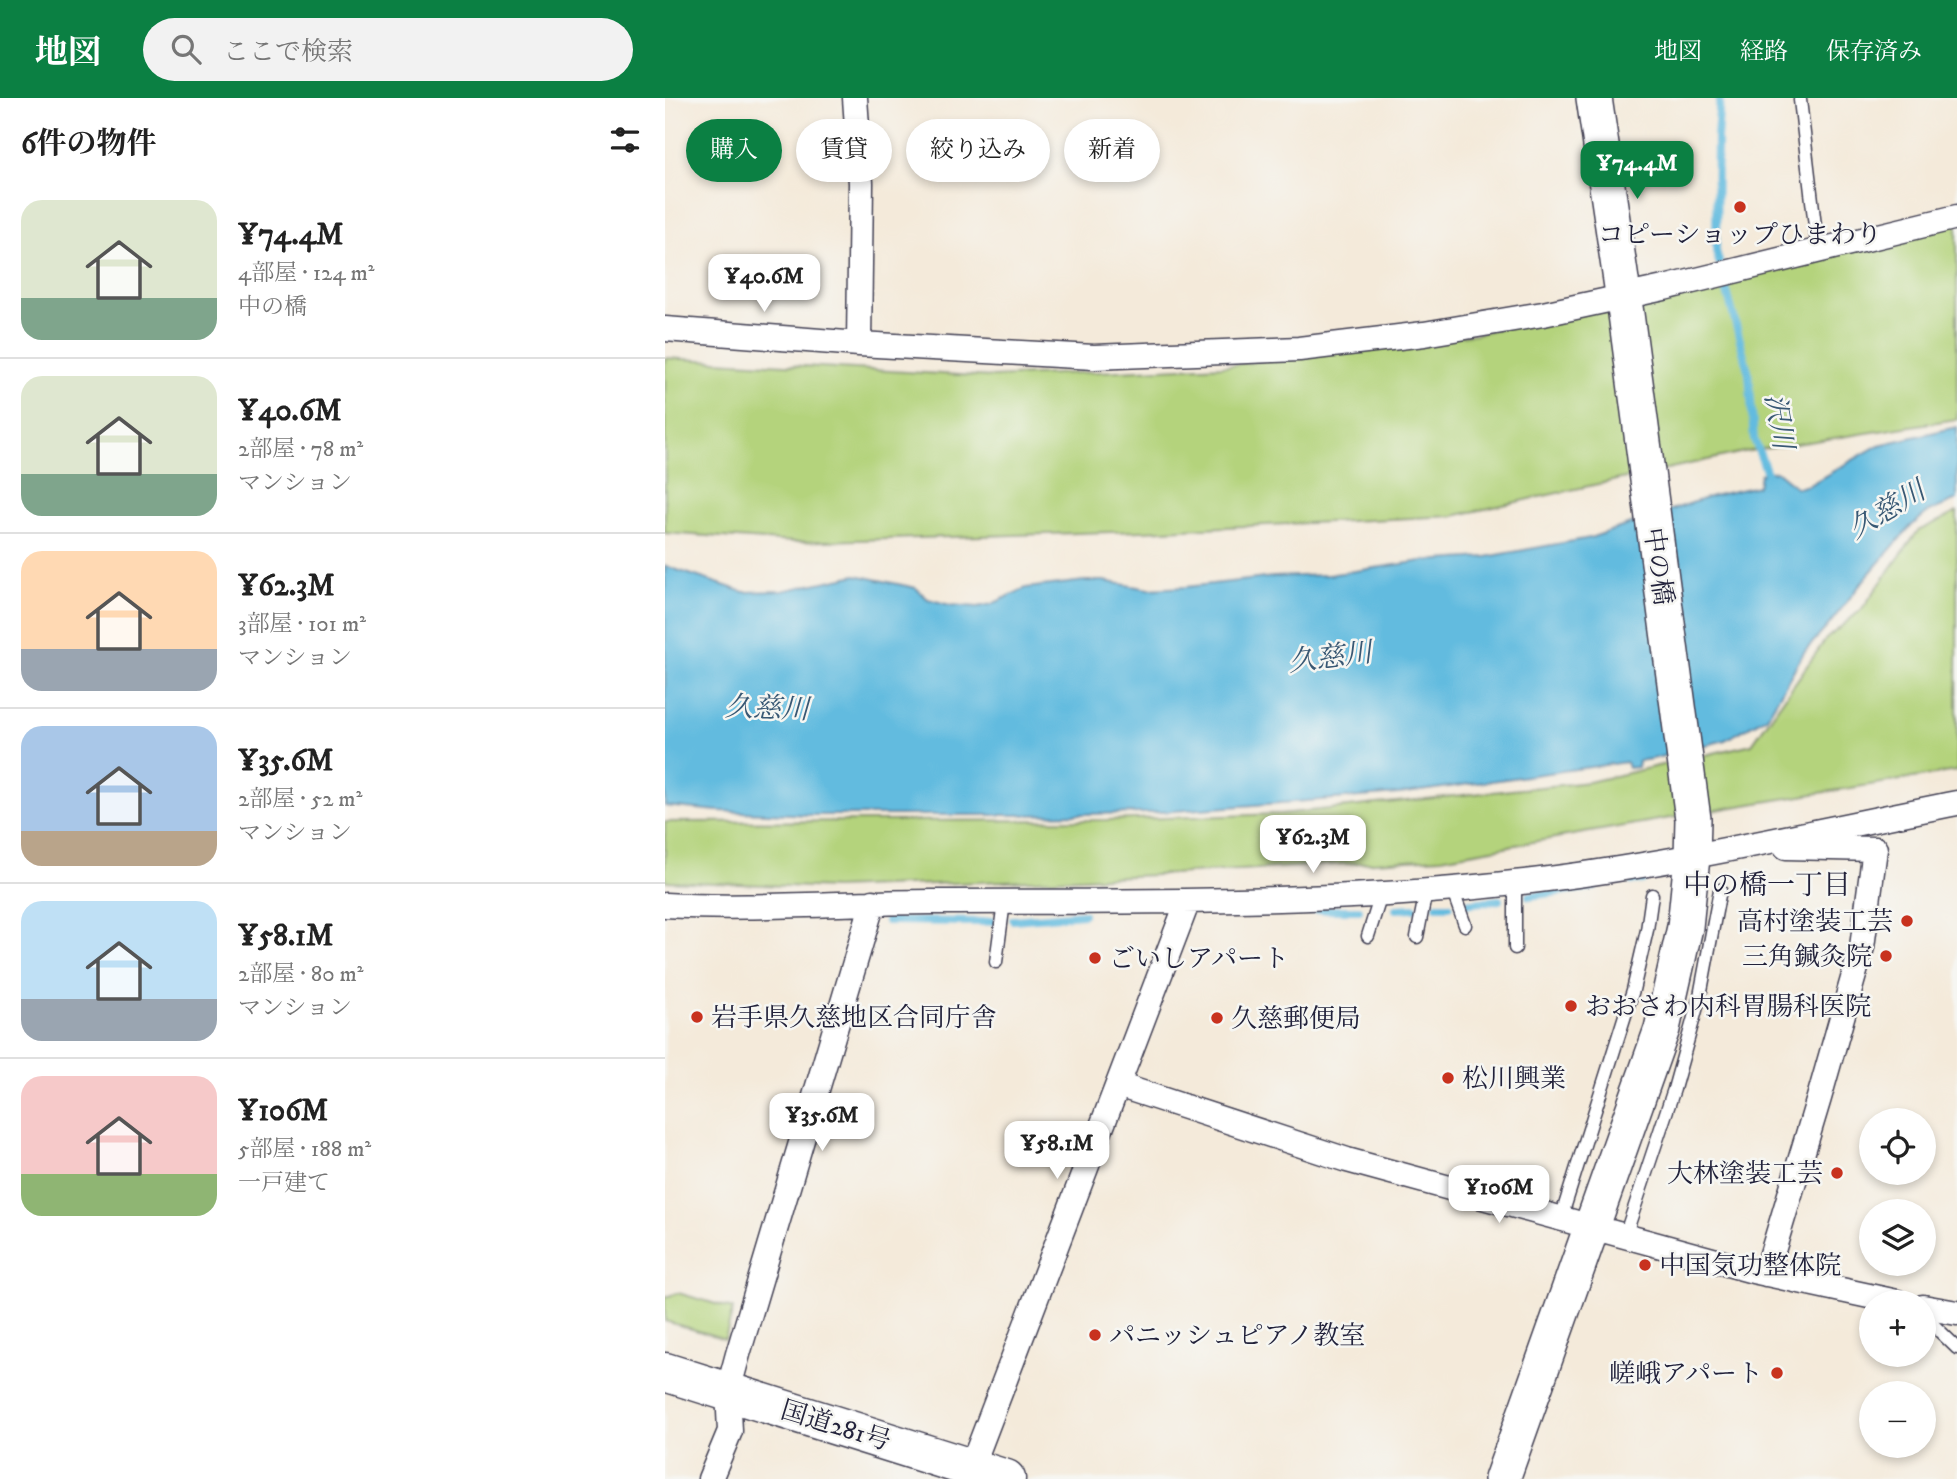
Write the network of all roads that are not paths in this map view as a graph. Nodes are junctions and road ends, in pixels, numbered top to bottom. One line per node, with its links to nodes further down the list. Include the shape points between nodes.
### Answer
1 (855, 98): 8 (street, via 861,183)
2 (1594, 98): 6 (street, 中の橋)
3 (1800, 100): 5 (lane)
4 (1957, 217): 5 (street)
5 (1818, 251): 6 (street)
6 (1624, 305): 8 (street, via 1299,349 1094,357); 11 (street, 中の橋, via 1693,819)
7 (665, 328): 8 (street)
8 (859, 344)
9 (1957, 803): 10 (street)
10 (1735, 848): 11 (street); 29 (street, via 1875,849 1862,947)
11 (1692, 857): 12 (street); 28 (street, 中の橋, via 1685,927 1662,1029)
12 (1515, 883): 13 (street); 25 (lane)
13 (1452, 889): 15 (street); 22 (lane)
14 (1720, 890): 28 (lane, via 1700,996 1674,1089)
15 (1426, 891): 16 (street); 24 (lane)
16 (1381, 895): 18 (street); 23 (lane)
17 (1652, 895): 28 (lane)
18 (1188, 901): 20 (street); 27 (street)
19 (873, 902): 20 (street); 21 (street, via 716,908); 36 (street)
20 (1004, 902): 26 (lane)
21 (665, 905)
22 (1465, 925)
23 (1368, 936)
24 (1417, 937)
25 (1515, 948)
26 (996, 962)
27 (1118, 1085): 28 (street, via 1347,1160); 37 (street)
28 (1593, 1227): 29 (street); 39 (street, 中の橋)
29 (1766, 1274): 30 (street)
30 (1859, 1294)
31 (1936, 1309): 32 (street)
32 (1957, 1313)
33 (1936, 1328): 34 (lane)
34 (1957, 1348)
35 (665, 1372): 36 (highway, 国道281号)
36 (728, 1391): 37 (highway, 国道281号); 38 (street, via 730,1431)
37 (982, 1475)
38 (710, 1479)
39 (1502, 1479)

